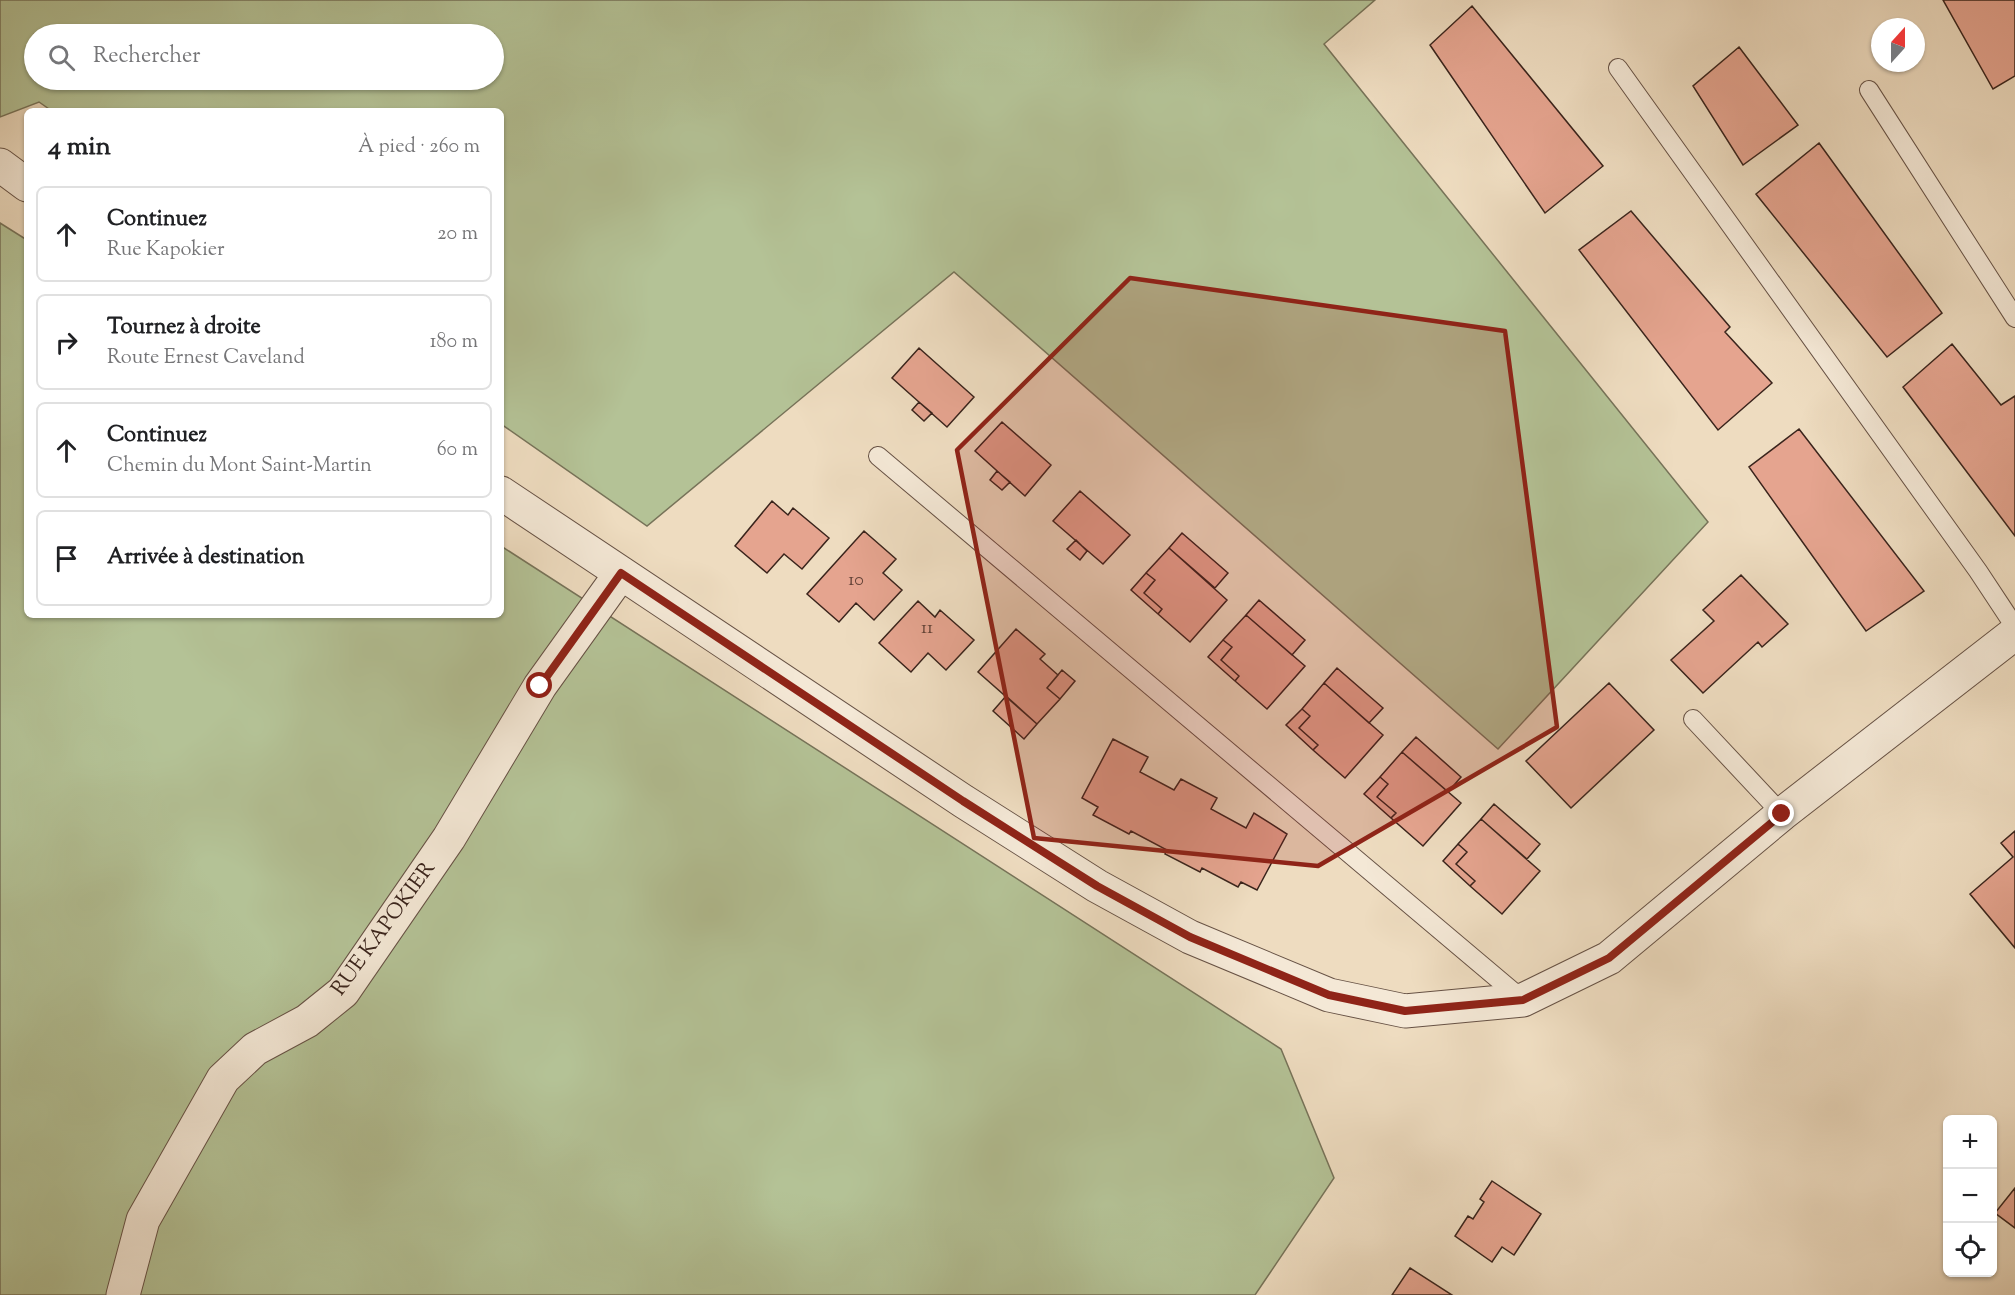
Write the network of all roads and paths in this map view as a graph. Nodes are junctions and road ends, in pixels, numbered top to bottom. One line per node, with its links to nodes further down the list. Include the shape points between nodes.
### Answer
1 (1618, 68): 9 (lane)
2 (1869, 90): 5 (lane)
3 (0, 165): 4 (street)
4 (24, 183)
5 (2015, 318)
6 (878, 456): 13 (lane)
7 (504, 495): 8 (street)
8 (621, 573): 13 (street, via 972,807 1097,886 1190,937 1329,995 1405,1011); 14 (street, RUE KAPOKIER, via 540,686 449,838 343,992 307,1021 255,1049 223,1079 142,1220)
9 (2015, 627)
10 (2015, 633): 12 (street)
11 (1693, 719): 12 (lane)
12 (1782, 814): 13 (street, via 1609,958)
13 (1523, 1000)
14 (123, 1295)

